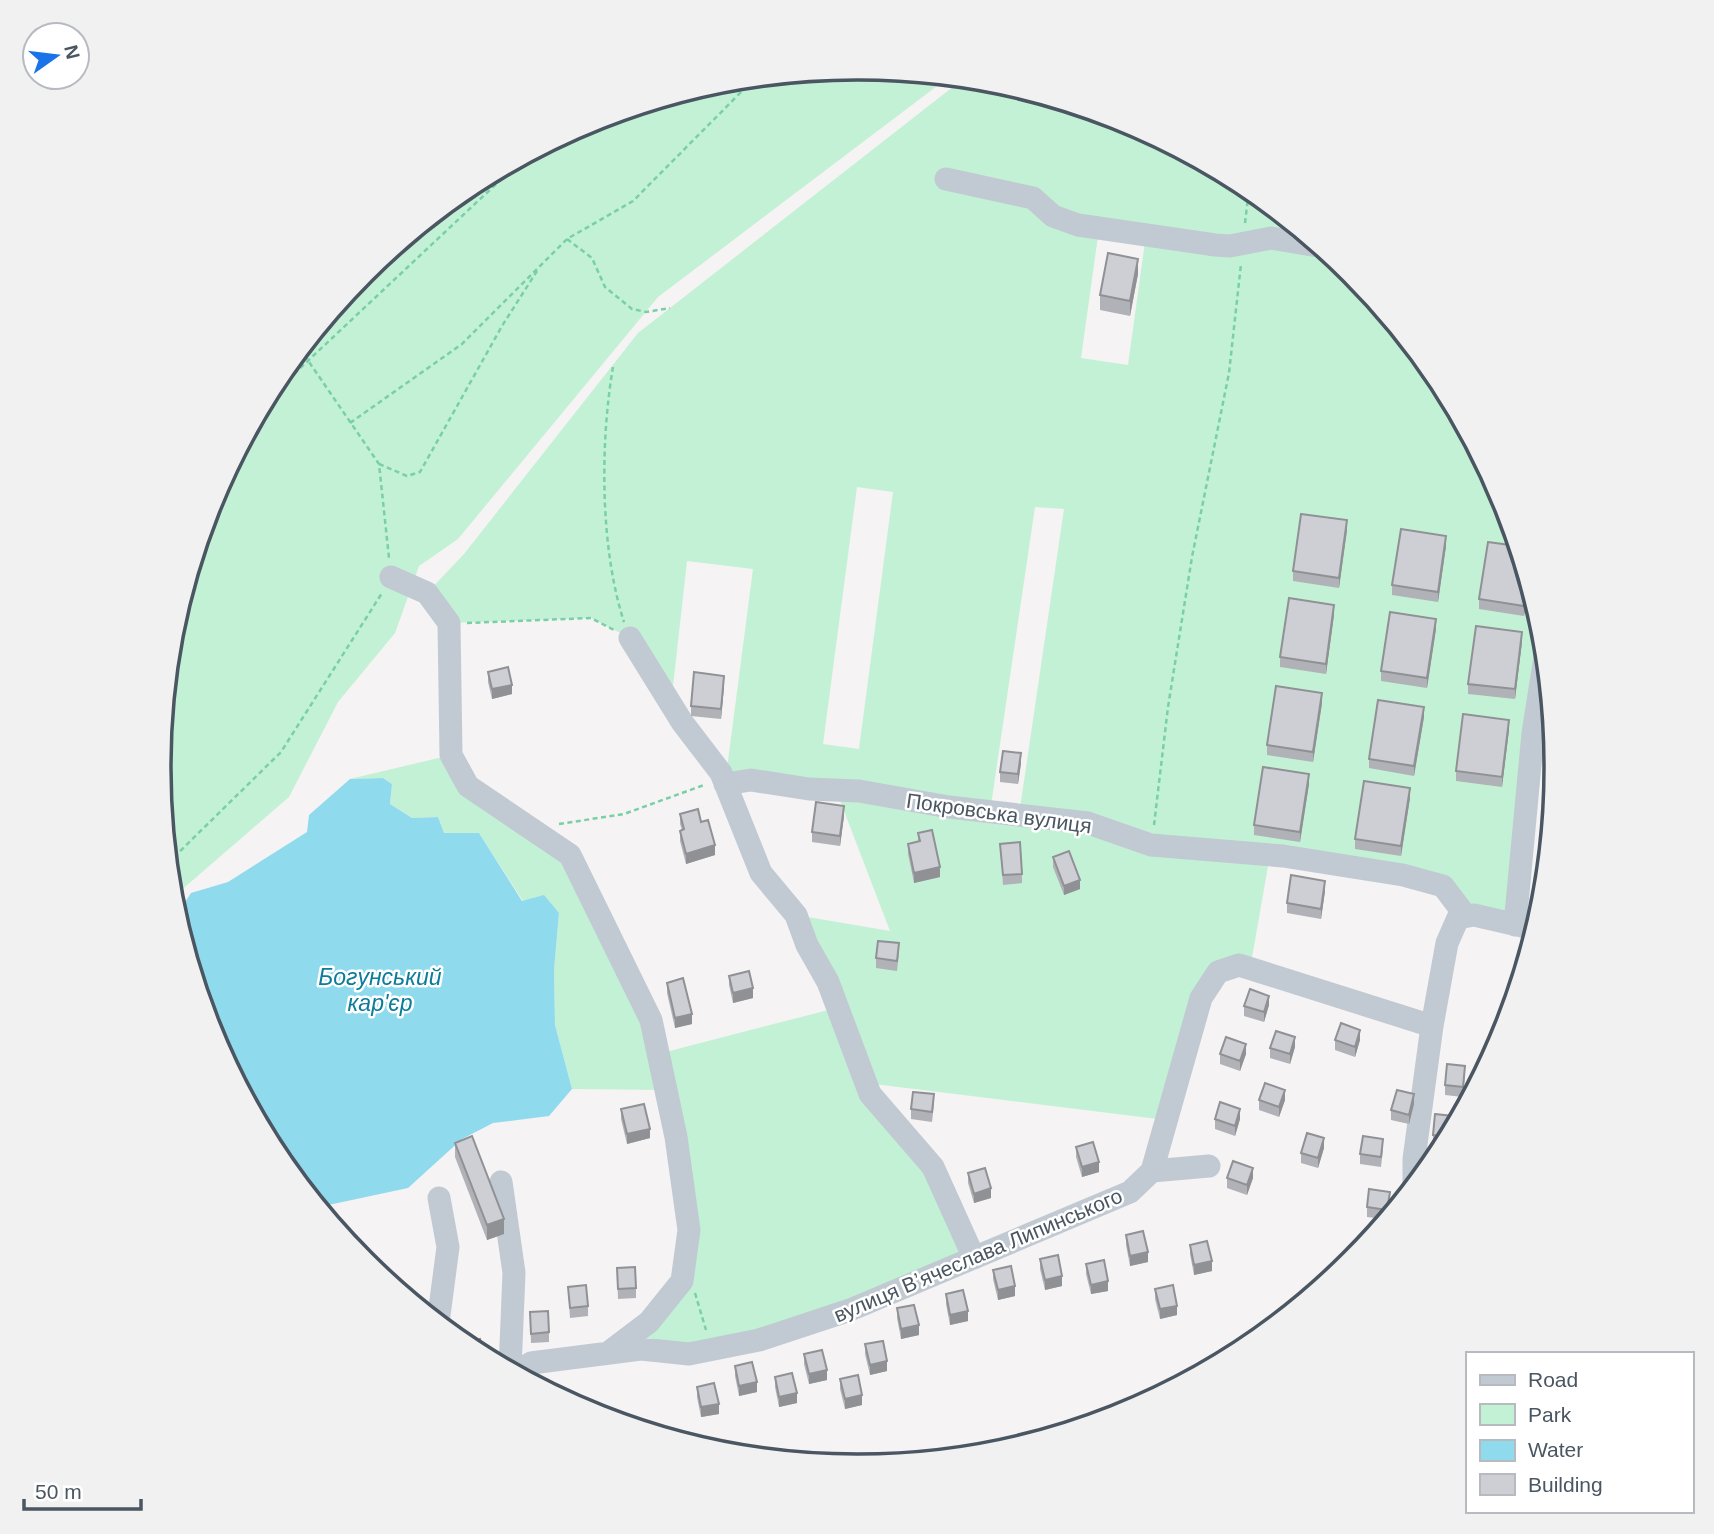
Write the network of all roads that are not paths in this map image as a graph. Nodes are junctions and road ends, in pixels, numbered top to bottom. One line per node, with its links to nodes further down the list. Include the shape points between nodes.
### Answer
1 (946, 179): 2 (street, via 1033,198 1053,216 1078,225 1214,245 1271,238)
2 (1300, 243)
3 (391, 577): 18 (street, via 427,593 449,623 452,755 468,786 570,855 651,1020 676,1137 689,1230 682,1281 649,1322)
4 (630, 638): 6 (street)
5 (1542, 728): 8 (street)
6 (725, 784): 7 (street, Покровська вулиця, via 751,780 859,791 1088,823 1151,845 1283,856 1403,875 1443,886); 16 (street, via 761,873 796,915 828,982 870,1094 933,1167)
7 (1465, 915): 9 (street); 10 (street, via 1458,918 1447,943)
8 (1526, 921)
9 (1525, 927)
10 (1432, 1026): 12 (street); 13 (street, via 1239,965 1218,972 1200,998)
11 (1209, 1166): 13 (street)
12 (1414, 1168)
13 (1152, 1171): 16 (street, вулиця Вʼячеслава Липинського, via 1130,1192)
14 (500, 1182): 19 (street, via 514,1273)
15 (439, 1198): 17 (street, via 448,1247)
16 (974, 1258): 18 (street, вулиця Вʼячеслава Липинського, via 850,1310 760,1340 689,1354 641,1349)
17 (438, 1312)
18 (608, 1353): 20 (street, вулиця Вʼячеслава Липинського)
19 (510, 1360)
20 (524, 1368)

